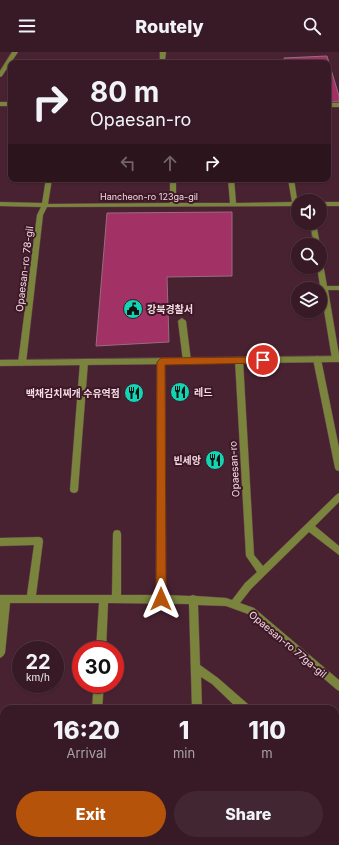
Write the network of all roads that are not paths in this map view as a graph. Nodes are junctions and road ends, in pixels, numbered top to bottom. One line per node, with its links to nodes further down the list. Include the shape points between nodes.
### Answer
1 (163, 52): 2 (street)
2 (163, 59)
3 (8, 63): 4 (street)
4 (1, 74)
5 (48, 182): 15 (street, Opaesan-ro 78-gil)
6 (173, 182): 16 (street)
7 (231, 182): 11 (street)
8 (292, 182): 9 (street)
9 (294, 194)
10 (0, 204): 15 (street, Hancheon-ro 123ga-gil)
11 (233, 204): 12 (street, Hancheon-ro 123ga-gil); 16 (street, Hancheon-ro 123ga-gil)
12 (291, 204)
13 (327, 204): 14 (street)
14 (339, 204)
15 (45, 205): 16 (street, Hancheon-ro 123ga-gil); 25 (street, Opaesan-ro 78-gil, via 40,215)
16 (173, 205)
17 (327, 288): 18 (street)
18 (339, 288)
19 (327, 303): 22 (street)
20 (182, 321): 24 (street)
21 (317, 359): 22 (street); 23 (street); 29 (street)
22 (338, 359)
23 (239, 360): 24 (street); 37 (street, Opaesan-ro, via 250,556)
24 (187, 361): 27 (street)
25 (22, 362): 26 (street); 28 (street)
26 (84, 362): 27 (street); 31 (street)
27 (161, 362): 42 (street)
28 (0, 363)
29 (337, 446): 30 (street)
30 (339, 466)
31 (74, 490)
32 (339, 497): 33 (street)
33 (309, 527): 36 (street); 37 (street)
34 (117, 534): 41 (street)
35 (0, 542): 39 (street, via 39,541)
36 (339, 550)
37 (262, 572): 44 (street)
38 (3, 599): 39 (street, Opaesan-ro 77ga-gil); 46 (street, Opaesan-ro 77ga-gil)
39 (31, 599): 40 (street, Opaesan-ro 77ga-gil)
40 (104, 599): 41 (street, Opaesan-ro 77ga-gil); 45 (street)
41 (116, 599): 42 (street, Opaesan-ro 77ga-gil)
42 (161, 599): 43 (street, Opaesan-ro 77ga-gil)
43 (194, 599): 44 (street, Opaesan-ro 77ga-gil); 47 (street)
44 (234, 604): 48 (street, Opaesan-ro 77ga-gil, via 251,611)
45 (102, 641)
46 (0, 653)
47 (195, 667): 51 (street); 52 (street, via 215,681)
48 (339, 686)
49 (98, 693): 50 (street)
50 (97, 705)
51 (197, 705)
52 (241, 705)

